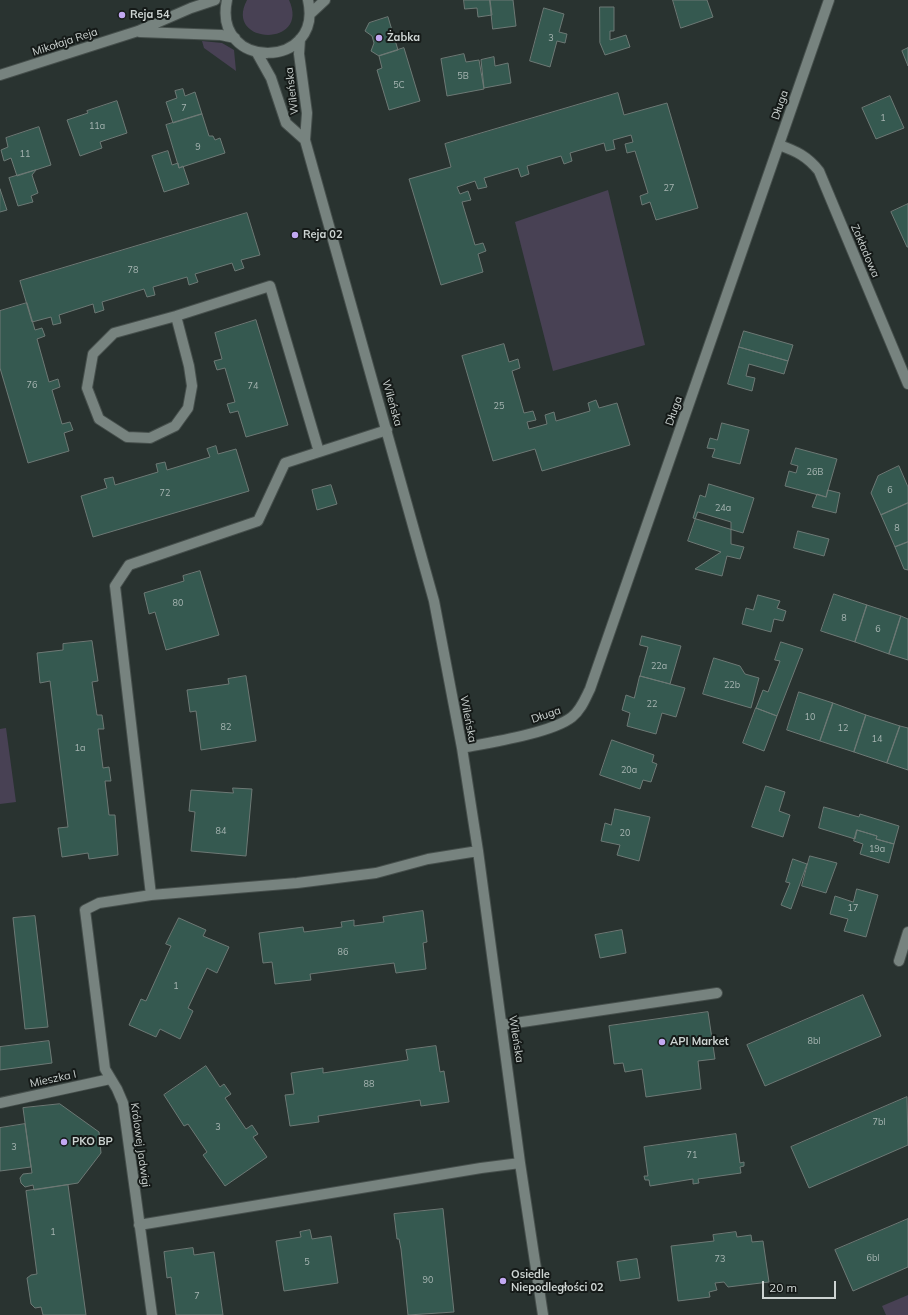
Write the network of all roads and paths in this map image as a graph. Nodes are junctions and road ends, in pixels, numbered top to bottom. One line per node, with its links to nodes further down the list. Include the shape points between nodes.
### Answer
1 (215, 0): 7 (street, Mikołaja Reja)
2 (227, 0): 8 (street, via 226,20)
3 (308, 0): 6 (street)
4 (325, 0): 6 (street)
5 (829, 0): 13 (street, Długa)
6 (310, 14): 9 (street, via 307,27)
7 (138, 31): 8 (street, Mikołaja Reja); 11 (street, Mikołaja Reja)
8 (235, 38): 10 (street)
9 (300, 39): 10 (street, via 284,51 271,54); 12 (street, Wileńska, via 299,54 308,113)
10 (257, 53): 12 (street, Wileńska, via 271,78 286,123)
11 (0, 75)
12 (305, 140): 16 (street, Wileńska)
13 (779, 145): 15 (street, Zakładowa, via 797,151 809,159 819,171); 18 (street, Długa, via 582,707 572,718 556,726)
14 (176, 316): 14 (street, via 114,333 93,354 87,388 99,420 127,437 150,438 175,426 188,408 192,386); 17 (street, via 270,286)
15 (908, 384)
16 (387, 430): 17 (street); 18 (street, Wileńska, via 434,601)
17 (319, 452): 20 (street, via 285,463 258,521 129,565 115,586)
18 (462, 748): 19 (street, Wileńska)
19 (478, 851): 20 (street, via 428,859 376,873 296,883); 24 (street, Wileńska)
20 (150, 895): 25 (street, Królowej Jadwigi, via 98,903 85,910 103,1056)
21 (908, 932): 22 (street)
22 (900, 961)
23 (717, 993): 24 (street)
24 (502, 1025): 27 (street, Wileńska)
25 (110, 1079): 26 (street, Mieszka I); 28 (street, Królowej Jadwigi, via 118,1089 123,1102)
26 (0, 1103)
27 (520, 1163): 28 (street); 30 (street, Wileńska)
28 (139, 1225): 29 (street, Królowej Jadwigi)
29 (152, 1315)
30 (543, 1315)

